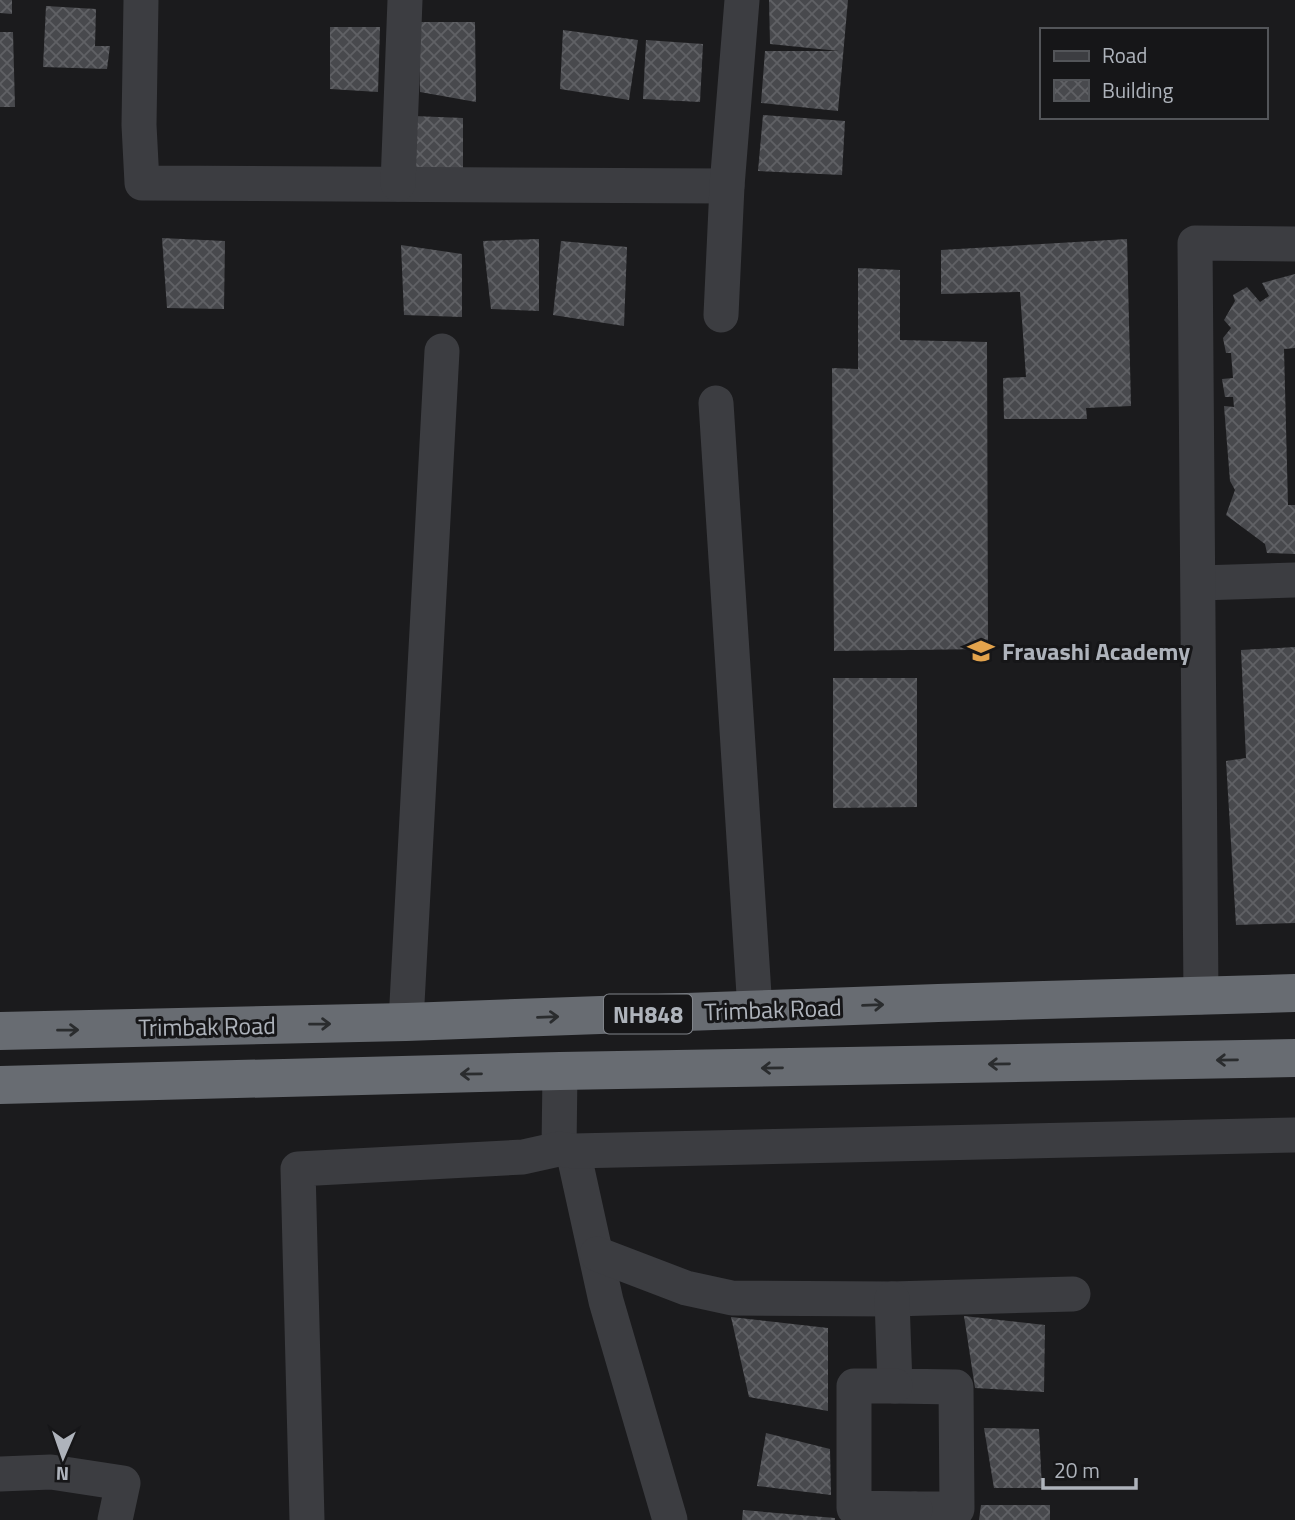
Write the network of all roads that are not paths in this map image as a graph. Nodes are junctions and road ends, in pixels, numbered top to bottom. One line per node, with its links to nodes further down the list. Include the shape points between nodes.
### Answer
1 (141, 0): 4 (street, via 142,183)
2 (405, 0): 4 (street)
3 (742, 0): 5 (street)
4 (398, 184): 5 (street)
5 (727, 186): 7 (street)
6 (1295, 244): 11 (street, via 1195,243)
7 (721, 315)
8 (442, 351): 15 (street)
9 (716, 403): 14 (street)
10 (1295, 580): 11 (street)
11 (1199, 583): 13 (street)
12 (1295, 993): 13 (highway, Trimbak Road / NH848)
13 (1201, 997): 14 (highway, Trimbak Road / NH848, one-way to 13)
14 (755, 1010): 15 (highway, Trimbak Road / NH848, one-way to 14)
15 (406, 1022): 16 (highway, Trimbak Road / NH848, one-way to 15)
16 (0, 1031)
17 (1295, 1058): 19 (highway, one-way to 19)
18 (0, 1085): 19 (highway, one-way to 18)
19 (560, 1086): 21 (street)
20 (1295, 1136): 21 (street)
21 (566, 1150): 22 (street); 29 (street, via 523,1157 298,1169)
22 (597, 1254): 24 (street, via 686,1288 732,1298); 30 (street, via 606,1301)
23 (1073, 1294): 24 (street)
24 (892, 1298): 25 (street)
25 (895, 1386): 27 (street, via 854,1386 854,1508); 27 (street, via 956,1387 957,1509)
26 (0, 1474): 28 (street, via 51,1472 123,1483)
27 (915, 1514)
28 (115, 1520)
29 (307, 1520)
30 (670, 1520)

